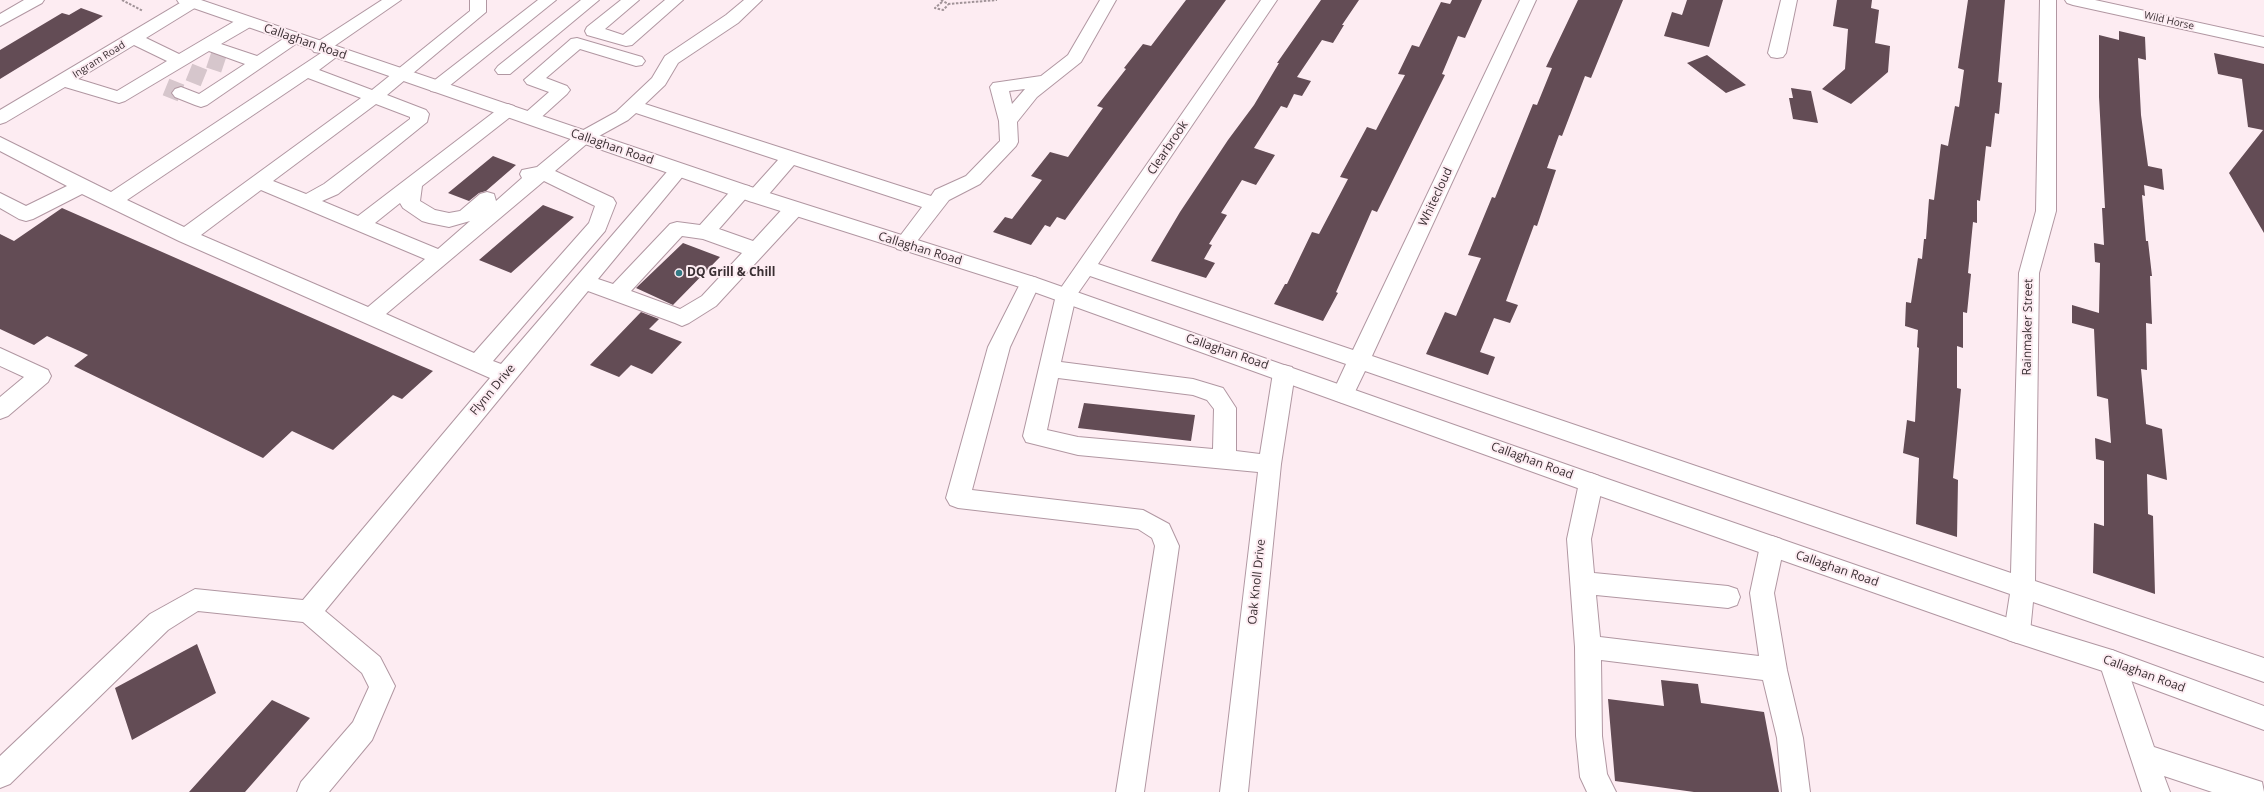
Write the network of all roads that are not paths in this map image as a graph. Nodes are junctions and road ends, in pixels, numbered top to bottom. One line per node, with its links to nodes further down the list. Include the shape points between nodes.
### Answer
1 (36, 0): 16 (street)
2 (478, 0): 29 (street, via 478,12)
3 (548, 0): 34 (street)
4 (591, 0): 27 (street)
5 (631, 0): 6 (street, via 594,31 626,41)
6 (675, 0)
7 (754, 0): 36 (street, via 732,19 671,60 659,81)
8 (1108, 0): 32 (street, via 1075,58)
9 (1269, 0): 61 (street, Clearbrook)
10 (1528, 0): 68 (street, Whitecloud)
11 (1789, 0): 22 (street)
12 (2048, 0): 80 (street, Rainmaker Street, via 2046,212 2029,273)
13 (2073, 0): 20 (street, Wild Horse)
14 (191, 1): 17 (street, Callaghan Road); 18 (street, Ingram Road)
15 (388, 1): 21 (street)
16 (0, 20)
17 (246, 22): 19 (street, Callaghan Road); 23 (street)
18 (134, 38): 25 (street); 31 (street, Ingram Road)
19 (295, 39): 21 (street, Callaghan Road); 26 (street)
20 (2264, 42)
21 (327, 50): 28 (street); 29 (street, Callaghan Road)
22 (1776, 53)
23 (213, 56): 25 (street); 26 (street); 26 (street)
24 (636, 61): 39 (street, via 577,43 533,80 561,90)
25 (188, 66): 30 (street); 33 (street)
26 (252, 67): 33 (street)
27 (504, 70)
28 (306, 71): 35 (street); 52 (street)
29 (402, 76): 34 (street, Callaghan Road); 35 (street)
30 (149, 79): 31 (street, via 119,97); 33 (street, via 201,101)
31 (65, 81): 38 (street, Ingram Road)
32 (1046, 81): 40 (street, via 1030,93); 40 (street, via 999,87)
33 (224, 86)
34 (437, 87): 37 (street, Callaghan Road)
35 (375, 96): 46 (street); 50 (street, via 420,114 418,122 331,189)
36 (632, 106): 41 (street, via 622,116); 43 (street)
37 (508, 110): 39 (street, Callaghan Road); 47 (street)
38 (0, 118)
39 (530, 118): 41 (street, Callaghan Road)
40 (1008, 121): 53 (street, via 1009,142 973,180 942,195)
41 (584, 137): 44 (street, Callaghan Road); 45 (street)
42 (0, 143): 48 (street)
43 (790, 158): 49 (street); 53 (street)
44 (679, 170): 49 (street, Callaghan Road); 62 (street, Flynn Drive)
45 (542, 172): 47 (street, via 512,177 466,216 449,220 429,216 410,203); 60 (street); 69 (street, via 606,203 598,226)
46 (260, 182): 50 (street); 57 (street)
47 (413, 183): 55 (street)
48 (82, 186): 51 (street, via 26,214); 52 (street)
49 (749, 194): 54 (street, Callaghan Road); 56 (street)
50 (313, 198): 55 (street)
51 (0, 200)
52 (112, 201): 57 (street)
53 (935, 204): 58 (street)
54 (794, 208): 58 (street, Callaghan Road); 59 (street)
55 (360, 224): 60 (street)
56 (705, 232): 59 (street); 64 (street, via 677,229)
57 (186, 236): 66 (street)
58 (904, 244): 63 (street, Callaghan Road)
59 (756, 250): 64 (street, via 709,301 682,318)
60 (439, 257): 66 (street)
61 (1086, 267): 65 (street, Clearbrook); 68 (street)
62 (586, 282): 64 (street); 72 (street, Flynn Drive)
63 (1030, 283): 65 (street, Callaghan Road); 92 (street, via 999,348 958,498 1143,520 1160,532 1167,546)
64 (616, 294)
65 (1066, 295): 70 (street); 71 (street, Callaghan Road)
66 (369, 317): 69 (street)
67 (0, 356): 74 (street, via 40,376)
68 (1359, 361): 73 (street, Whitecloud); 80 (street)
69 (478, 363): 72 (street)
70 (1049, 369): 75 (street, via 1193,387 1215,394 1225,408); 75 (street, via 1034,436 1078,446)
71 (1284, 372): 73 (street, Callaghan Road); 76 (street, Oak Knoll Drive)
72 (505, 375): 82 (street, Flynn Drive)
73 (1343, 394): 77 (street, Callaghan Road)
74 (0, 410)
75 (1224, 460): 76 (street)
76 (1270, 464): 93 (street, Oak Knoll Drive)
77 (1591, 483): 78 (street, Callaghan Road); 79 (street, via 1579,539)
78 (1772, 546): 83 (street, Callaghan Road); 86 (street, via 1762,593)
79 (1583, 583): 81 (street); 84 (street)
80 (2023, 586): 83 (street, Rainmaker Street); 87 (street)
81 (1728, 596)
82 (309, 612): 90 (street, via 194,600 159,622); 91 (street, via 371,665 382,686 363,731)
83 (2017, 632): 85 (street, Callaghan Road)
84 (1588, 647): 86 (street); 94 (street, via 1588,736 1594,777)
85 (2112, 662): 88 (street, Callaghan Road); 89 (street)
86 (1774, 670): 95 (street, via 1790,738)
87 (2264, 670)
88 (2264, 718)
89 (2143, 756): 96 (street); 97 (street)
90 (0, 775)
91 (312, 792)
92 (1130, 792)
93 (1234, 792)
94 (1602, 792)
95 (1796, 792)
96 (2156, 792)
97 (2252, 792)

